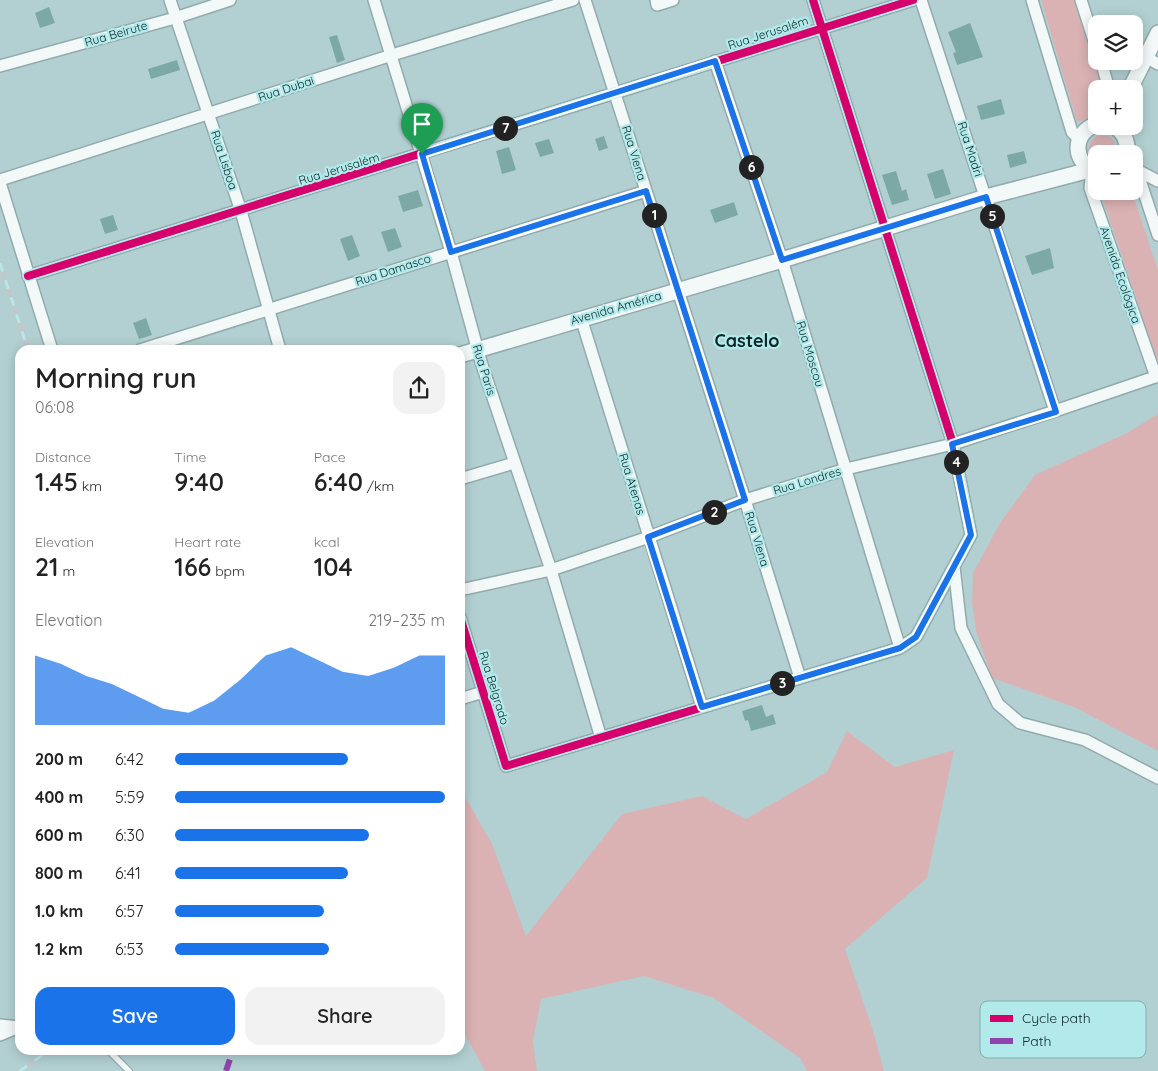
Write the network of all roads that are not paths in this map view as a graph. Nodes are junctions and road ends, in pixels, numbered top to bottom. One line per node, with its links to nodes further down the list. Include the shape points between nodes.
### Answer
1 (170, 0): 13 (street, Rua Lisboa)
2 (230, 0): 13 (street, Rua Beirute)
3 (374, 0): 17 (street, Rua Paris)
4 (573, 0): 17 (street, Rua Dubai)
5 (585, 0): 22 (street, Rua Viena)
6 (656, 0): 7 (street, via 657,5)
7 (673, 0)
8 (813, 0): 15 (street)
9 (914, 0): 15 (street, Rua Jerusalém)
10 (922, 0): 34 (street, Rua Madri)
11 (1032, 0): 25 (street, via 1072,132)
12 (1082, 0): 14 (street)
13 (175, 18): 20 (street, Rua Beirute); 23 (street, Rua Lisboa)
14 (1088, 21)
15 (821, 27): 18 (street, Rua Jerusalém); 37 (street)
16 (1158, 33): 19 (street)
17 (392, 55): 23 (street, Rua Dubai); 26 (street, Rua Paris)
18 (715, 61): 22 (street, Rua Jerusalém); 40 (street, Rua Moscou)
19 (1152, 61): 21 (street)
20 (0, 66)
21 (1137, 80)
22 (616, 92): 26 (street, Rua Jerusalém); 33 (street, Rua Viena)
23 (209, 113): 31 (street, Rua Dubai); 36 (street, Rua Lisboa)
24 (1088, 129): 25 (street)
25 (1079, 140): 27 (street, via 1079,155)
26 (422, 154): 36 (street, Rua Jerusalém); 39 (street, Rua Paris)
27 (1088, 164)
28 (1088, 171): 34 (street, Avenida América)
29 (1143, 174): 30 (street)
30 (1158, 181)
31 (0, 182): 41 (street)
32 (1143, 190): 38 (street)
33 (646, 191): 39 (street, Rua Damasco); 42 (street, Rua Viena)
34 (986, 197): 37 (street, Avenida América); 51 (street, Rua Madri)
35 (1094, 200): 50 (street, Avenida Ecológica)
36 (241, 211): 41 (street, Rua Jerusalém); 43 (street, Rua Lisboa)
37 (884, 228): 40 (street, Avenida América); 52 (street)
38 (1158, 234)
39 (451, 252): 43 (street, Rua Damasco); 48 (street, Rua Paris)
40 (782, 260): 42 (street, Avenida América); 54 (street, Rua Moscou)
41 (28, 276): 45 (street)
42 (677, 290): 44 (street, Avenida América); 56 (street, Rua Viena)
43 (269, 310): 46 (street, Rua Damasco); 47 (street, Rua Lisboa)
44 (580, 318): 48 (street, Avenida América); 57 (street, Rua Atenas)
45 (50, 345)
46 (156, 345)
47 (279, 345)
48 (477, 350): 49 (street, Avenida América); 53 (street, Rua Paris)
49 (465, 354)
50 (1157, 376): 51 (street, Rua Londres)
51 (1056, 412): 52 (street, Rua Londres)
52 (952, 444): 54 (street, Rua Londres); 58 (street, via 971,535)
53 (514, 463): 55 (street); 59 (street, Rua Paris)
54 (846, 469): 56 (street, Rua Londres); 62 (street, Rua Moscou)
55 (465, 478)
56 (745, 500): 57 (street, Rua Londres); 63 (street, Rua Viena)
57 (648, 537): 59 (street, Rua Londres); 66 (street, Rua Atenas)
58 (954, 567): 62 (street, via 916,637); 68 (street, via 962,628 998,704 1020,723 1085,740)
59 (551, 570): 60 (street, Rua Londres); 67 (street, Rua Paris)
60 (465, 589)
61 (465, 633): 64 (street, Rua Belgrado)
62 (900, 648): 63 (street)
63 (800, 678): 66 (street)
64 (483, 692): 65 (street); 67 (street, Rua Belgrado, via 506,766)
65 (465, 697)
66 (702, 707): 67 (street)
67 (601, 738)
68 (1158, 778)
69 (0, 1025): 70 (street)
70 (15, 1027)
71 (15, 1029): 72 (street)
72 (0, 1035)
73 (113, 1055): 74 (lane)
74 (129, 1071)

